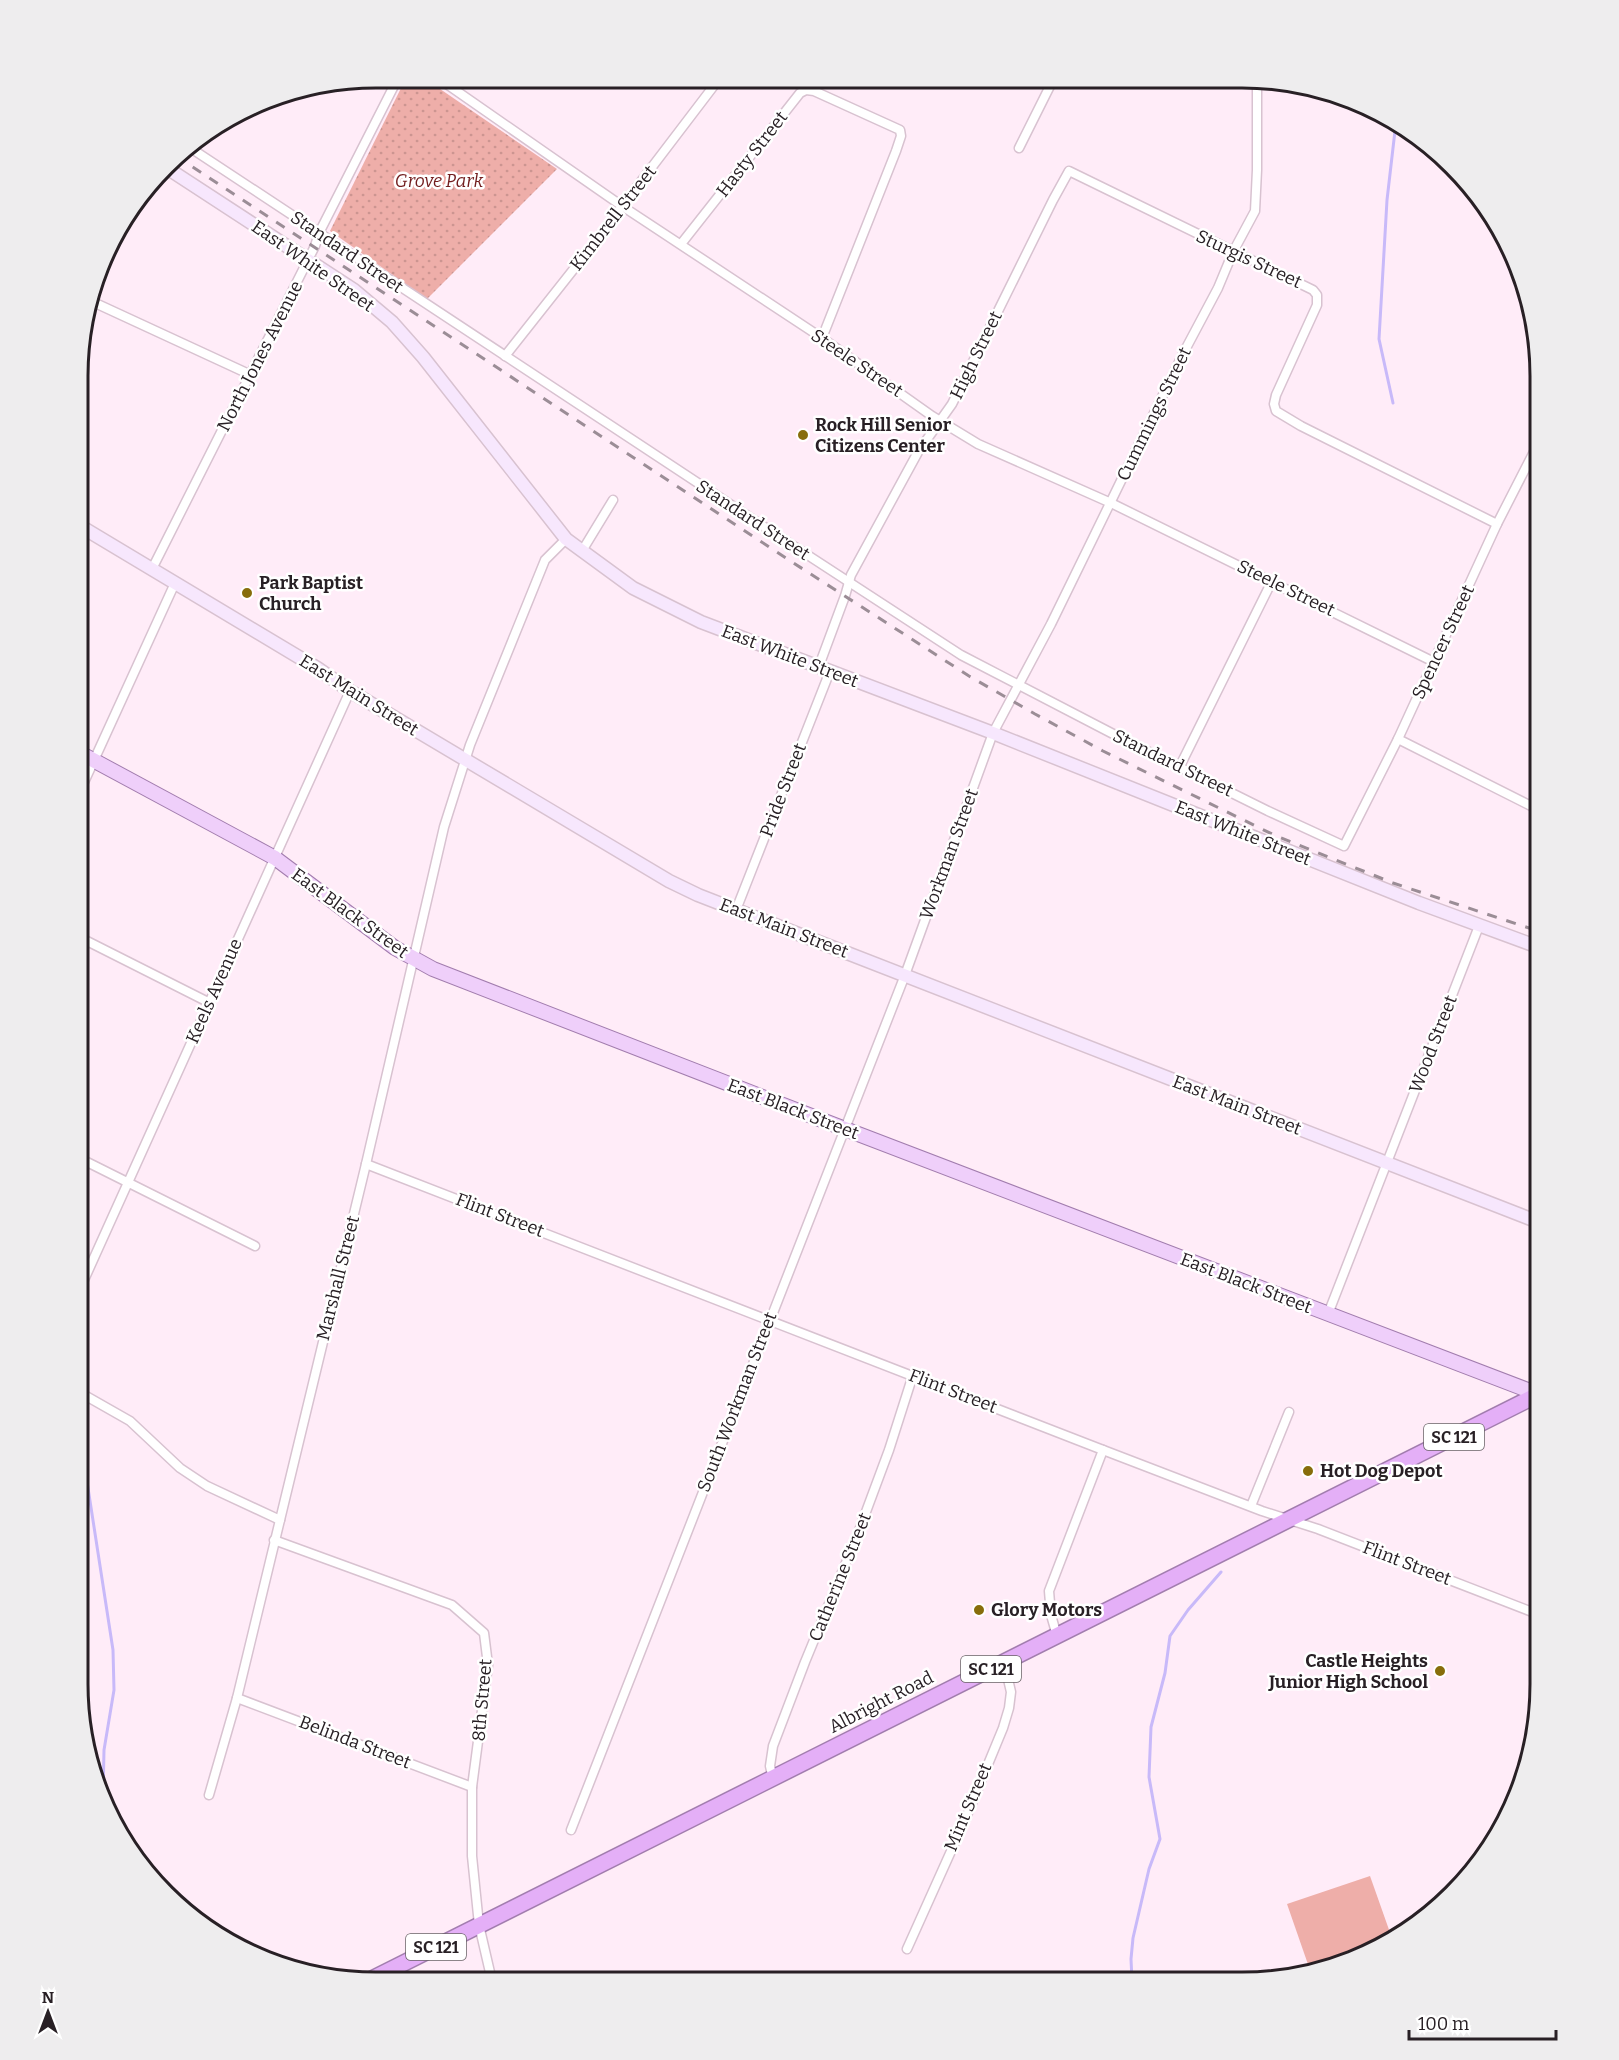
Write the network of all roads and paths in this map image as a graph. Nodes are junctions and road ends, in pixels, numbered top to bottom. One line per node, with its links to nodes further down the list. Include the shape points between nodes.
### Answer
1 (393, 88): 11 (street, North Jones Avenue)
2 (452, 88): 10 (street, Steele Street)
3 (712, 88): 10 (street, Kimbrell Street)
4 (1049, 88): 6 (street)
5 (1257, 89): 13 (street, Cummings Street, via 1255,211)
6 (1019, 148)
7 (196, 152): 11 (street, Standard Street)
8 (1069, 171): 13 (street, Sturgis Street); 19 (street, High Street, via 952,404)
9 (174, 172): 14 (street, East White Street)
10 (622, 206): 12 (street, Steele Street); 17 (street, Kimbrell Street)
11 (319, 233): 14 (street, North Jones Avenue); 17 (street, Standard Street)
12 (681, 244): 16 (street, Steele Street); 16 (street, Hasty Street, via 800,93 814,91 900,130 902,136)
13 (1233, 252): 22 (street, Cummings Street); 23 (street, Sturgis Street, via 1307,286 1317,295 1317,305 1276,395 1276,411)
14 (308, 260): 18 (street, North Jones Avenue); 25 (street, East White Street, via 354,290 392,322)
15 (98, 304): 18 (street)
16 (822, 338): 19 (street, Steele Street)
17 (505, 356): 29 (street, Standard Street)
18 (251, 375): 27 (street, North Jones Avenue)
19 (940, 420): 22 (street, Steele Street, via 978,444); 29 (street, High Street, via 918,452)
20 (1530, 460): 23 (street, Spencer Street)
21 (613, 500): 26 (street)
22 (1111, 503): 28 (street, Steele Street); 33 (street, Cummings Street)
23 (1497, 524): 31 (street, Spencer Street)
24 (88, 531): 27 (street, East Main Street)
25 (566, 539): 26 (street, East White Street); 38 (street, Marshall Street, via 545,560)
26 (582, 551): 32 (street, East White Street, via 633,588 666,606)
27 (152, 569): 30 (street, East Main Street)
28 (1272, 581): 31 (street, Steele Street); 40 (street)
29 (849, 582): 32 (street, High Street); 33 (street, Standard Street, via 961,655)
30 (175, 583): 34 (street, East Main Street); 39 (street)
31 (1434, 662): 36 (street, Spencer Street)
32 (824, 668): 35 (street, East White Street); 45 (street, Pride Street)
33 (1019, 686): 35 (street, Cummings Street); 40 (street, Standard Street)
34 (350, 691): 38 (street, East Main Street); 44 (street, Keels Avenue)
35 (993, 733): 46 (street, East White Street); 50 (street, Workman Street)
36 (1398, 739): 42 (street); 43 (street, Spencer Street)
37 (88, 758): 39 (main road, East Black Street)
38 (465, 760): 45 (street, East Main Street, via 669,880); 49 (street, Marshall Street, via 444,827)
39 (93, 761): 41 (street); 44 (main road, East Black Street)
40 (1180, 766): 43 (street, Standard Street)
41 (88, 773)
42 (1530, 805)
43 (1344, 846)
44 (275, 858): 49 (main road, East Black Street); 51 (street, Keels Avenue)
45 (736, 910): 50 (street, East Main Street)
46 (1479, 926): 48 (street, East White Street); 54 (street, Wood Street)
47 (88, 941): 51 (street)
48 (1530, 944)
49 (414, 960): 52 (main road, East Black Street); 55 (street, Marshall Street)
50 (905, 975): 52 (street, South Workman Street); 54 (street, East Main Street)
51 (208, 1002): 56 (street, Keels Avenue)
52 (844, 1129): 60 (main road, East Black Street); 61 (street, South Workman Street)
53 (88, 1163): 56 (street)
54 (1386, 1163): 57 (street, East Main Street); 60 (street, Wood Street)
55 (366, 1164): 61 (street, Flint Street); 70 (street, Marshall Street)
56 (127, 1183): 58 (street); 59 (street, Keels Avenue)
57 (1530, 1219)
58 (255, 1246)
59 (88, 1271)
60 (1328, 1314): 63 (main road, East Black Street)
61 (769, 1320): 62 (street, Flint Street); 79 (street, South Workman Street)
62 (913, 1375): 67 (street, Flint Street); 76 (street, Catherine Street, via 857,1536 773,1746)
63 (1530, 1390)
64 (88, 1397): 70 (street, via 130,1422 180,1468 207,1486)
65 (1530, 1399): 69 (highway, Albright Road / SC 121)
66 (1289, 1412): 68 (street)
67 (1103, 1450): 68 (street, Flint Street); 73 (street, via 1049,1591)
68 (1251, 1506): 69 (street, Flint Street)
69 (1290, 1519): 72 (street, Flint Street); 73 (highway, Albright Road / SC 121)
70 (280, 1520): 71 (street, Marshall Street)
71 (274, 1540): 75 (street, Marshall Street); 77 (street, 8th Street, via 452,1605 484,1633 488,1665)
72 (1530, 1611)
73 (1057, 1636): 74 (highway, Albright Road / SC 121)
74 (1004, 1662): 76 (highway, Albright Road / SC 121); 81 (street, Mint Street, via 1011,1692 1003,1728)
75 (237, 1698): 77 (street, Belinda Street); 78 (street, Marshall Street)
76 (773, 1779): 80 (highway, Albright Road / SC 121)
77 (472, 1787): 80 (street, 8th Street, via 472,1856)
78 (209, 1795)
79 (571, 1830)
80 (479, 1926): 82 (highway, Albright Road / SC 121); 83 (street, 8th Street)
81 (907, 1949)
82 (386, 1972)
83 (490, 1972)

